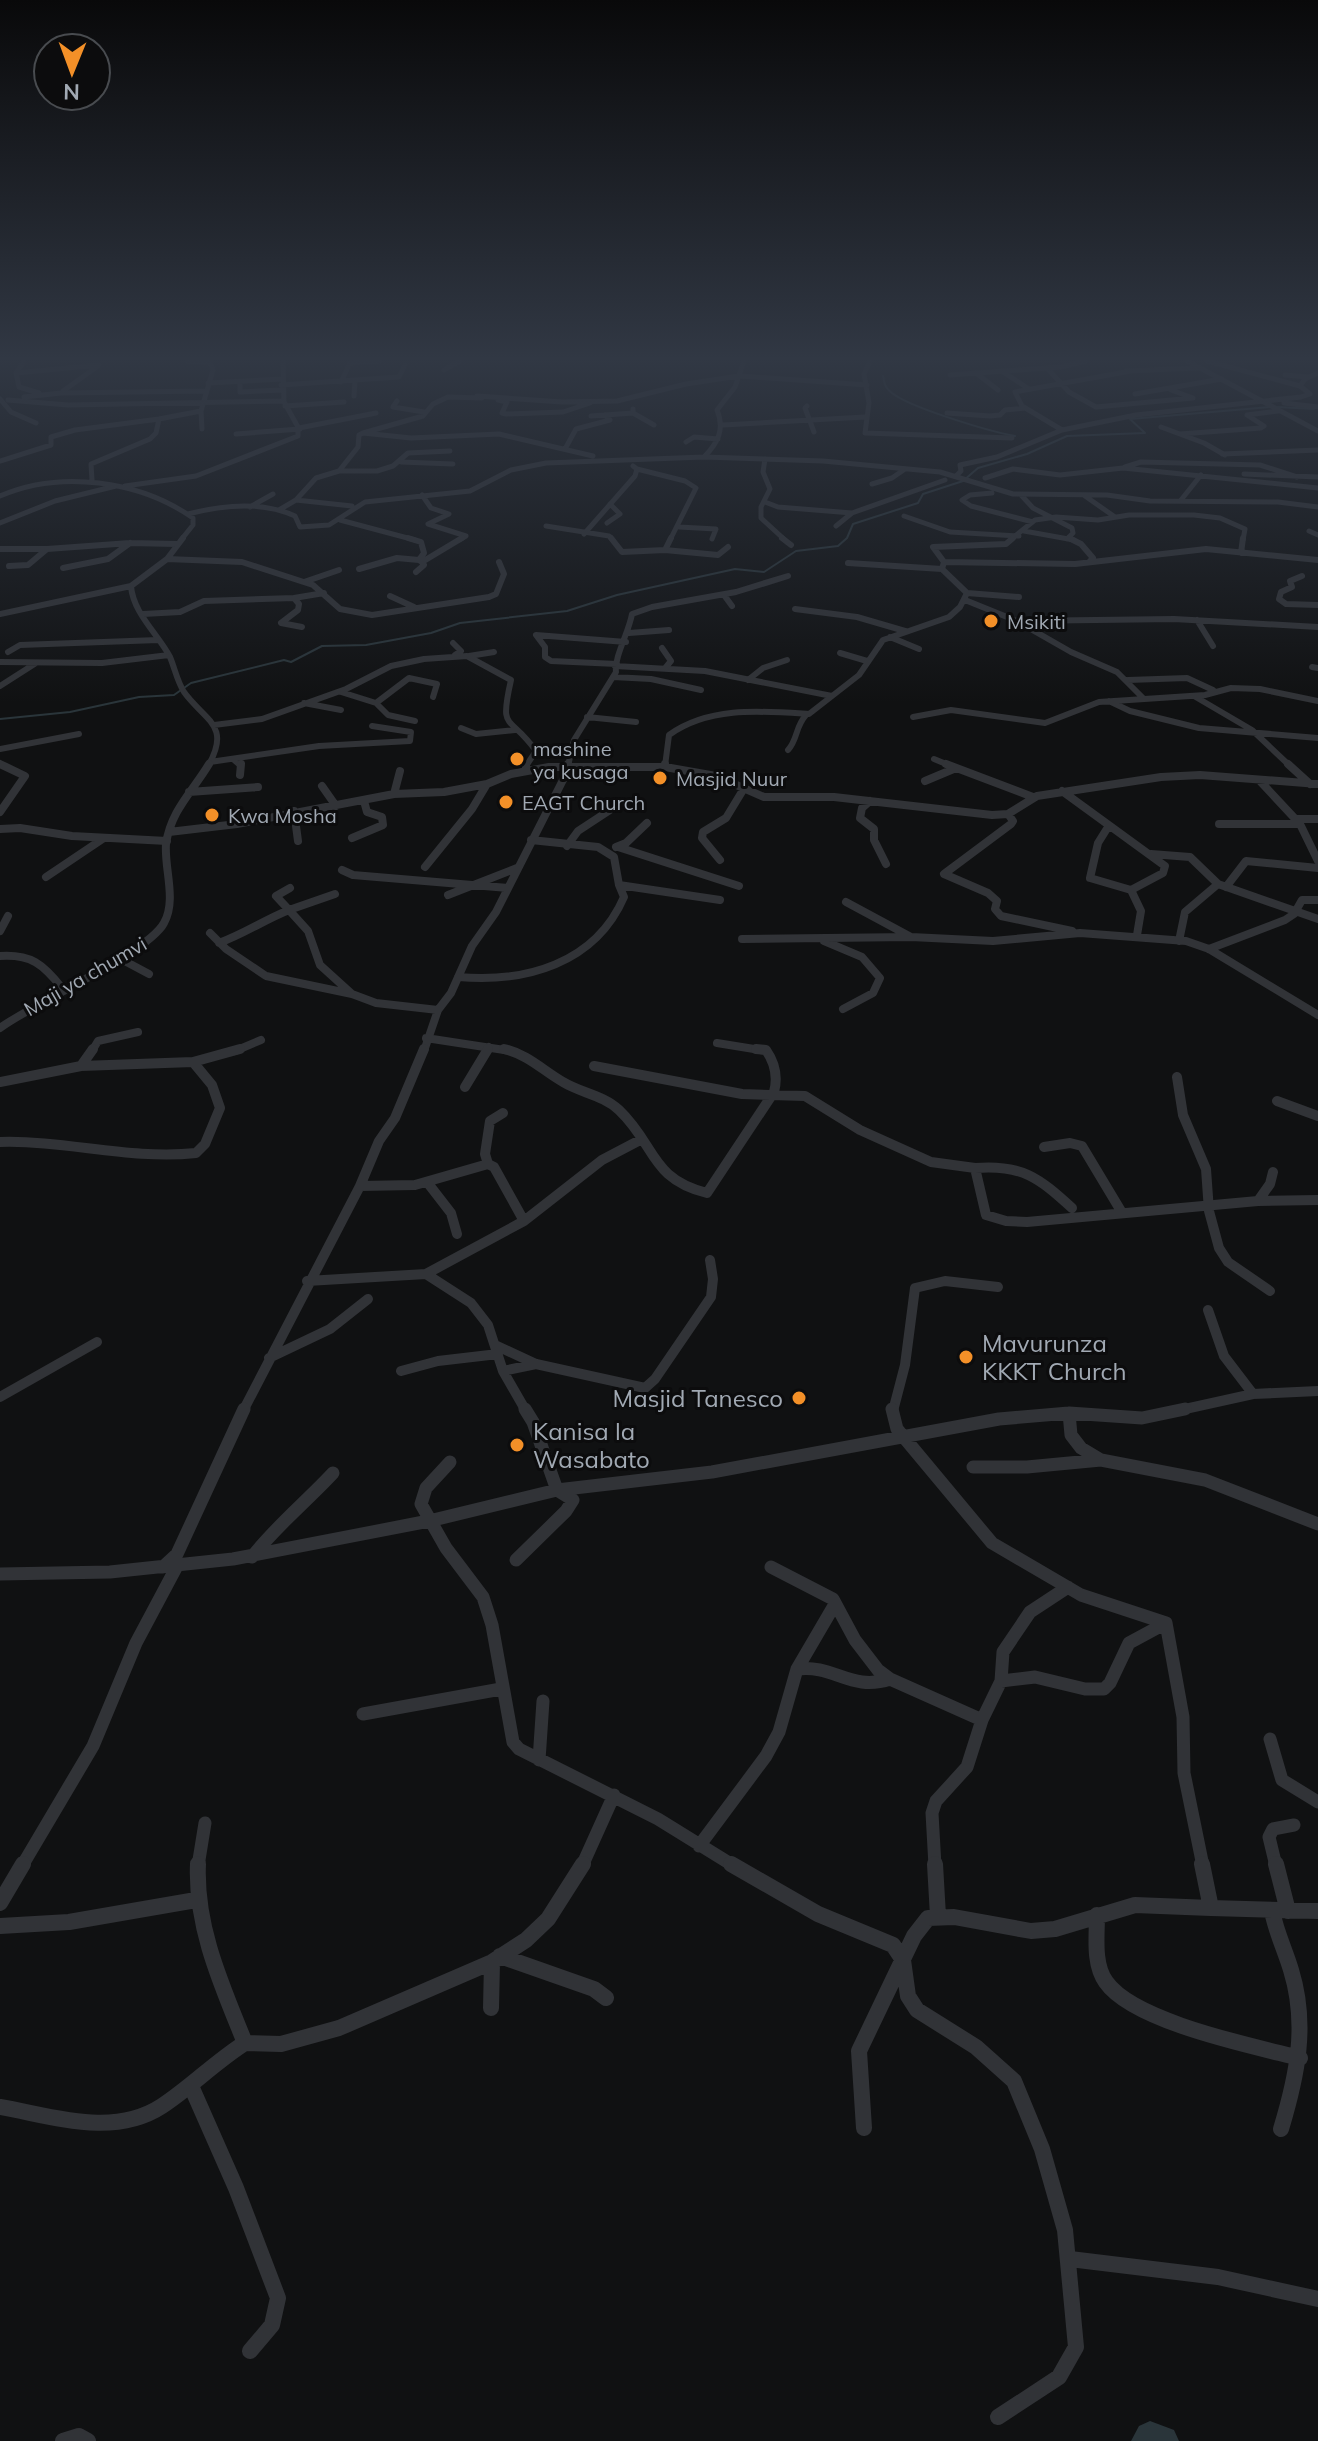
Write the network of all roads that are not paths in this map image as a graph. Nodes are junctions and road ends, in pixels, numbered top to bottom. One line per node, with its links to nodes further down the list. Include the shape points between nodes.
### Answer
1 (92, 475): 19 (street)
2 (199, 475): 22 (street)
3 (326, 475): 30 (street, via 316,478)
4 (501, 475): 26 (street, via 470,491)
5 (633, 475): 33 (street)
6 (661, 475): 49 (street, via 696,488)
7 (764, 475): 32 (street, via 770,489)
8 (896, 475): 21 (street)
9 (948, 475): 15 (street)
10 (993, 475): 18 (street)
11 (1200, 475): 31 (street)
12 (1216, 475): 23 (street)
13 (1247, 475): 16 (street)
14 (1291, 475): 16 (street)
15 (956, 476): 24 (street)
16 (1297, 477): 17 (street)
17 (1318, 477)
18 (985, 478)
19 (92, 480): 22 (street); 29 (street, via 35,485)
20 (945, 480): 38 (street)
21 (872, 484)
22 (120, 486): 39 (street); 45 (street, via 55,501)
23 (1318, 488)
24 (1006, 493): 27 (street); 44 (street, via 962,500)
25 (273, 494): 36 (street)
26 (422, 495): 34 (street); 67 (street, via 431,508 449,514 428,524 466,536)
27 (1021, 495): 28 (street); 41 (street)
28 (1083, 495): 31 (street); 42 (street)
29 (0, 496)
30 (296, 500): 34 (street); 37 (street)
31 (1181, 500): 35 (street)
32 (765, 502): 38 (street); 59 (street, via 760,511 763,522)
33 (610, 504): 46 (street, via 620,514); 52 (street)
34 (352, 506): 43 (street)
35 (1318, 507)
36 (249, 508): 37 (street); 39 (street)
37 (279, 510): 43 (street, via 292,514 305,529)
38 (852, 513): 48 (street)
39 (188, 514): 58 (street, via 193,525)
40 (904, 516): 54 (street, via 950,532)
41 (1051, 517): 42 (street); 44 (street); 56 (street, via 1072,528)
42 (1115, 517): 64 (street, via 1179,514 1227,520 1246,530)
43 (340, 520): 67 (street, via 421,542)
44 (1033, 522): 50 (street)
45 (0, 523)
46 (607, 523)
47 (546, 526): 52 (street)
48 (836, 526)
49 (679, 527): 55 (street, via 716,529); 63 (street)
50 (1024, 531): 54 (street); 56 (street)
51 (1309, 531): 53 (street)
52 (584, 534): 63 (street, via 613,537 622,552)
53 (1318, 535)
54 (1019, 536): 71 (street, via 1006,544 933,547)
55 (712, 539)
56 (1067, 539): 68 (street, via 1086,545)
57 (130, 543): 58 (street); 62 (street); 73 (street, via 108,559)
58 (177, 544): 65 (street)
59 (791, 545)
60 (728, 547): 63 (street, via 718,555)
61 (0, 549): 62 (street)
62 (47, 549): 72 (street, via 28,565)
63 (665, 550)
64 (1241, 553): 66 (street); 68 (street, via 1193,550)
65 (167, 559): 79 (street, via 230,560); 80 (street)
66 (1318, 560)
67 (420, 561): 74 (street, via 397,558); 76 (street, via 423,567)
68 (1090, 561): 71 (street)
69 (499, 562): 90 (street, via 504,574 496,594)
70 (848, 563): 71 (street)
71 (943, 565): 84 (street)
72 (9, 566)
73 (63, 568)
74 (359, 569)
75 (339, 570): 79 (street)
76 (416, 572)
77 (788, 576): 82 (street)
78 (1302, 576): 88 (street, via 1290,581 1292,587 1279,599)
79 (304, 582): 81 (street)
80 (131, 586): 93 (street); 94 (street)
81 (324, 593): 86 (street); 90 (street, via 340,609 372,615)
82 (724, 595): 89 (street); 101 (street, via 634,612)
83 (390, 596): 90 (street)
84 (966, 596): 85 (street); 96 (street); 100 (street, via 949,617)
85 (1019, 597)
86 (294, 598): 94 (street, via 204,601 180,612); 97 (street, via 298,610 281,623)
87 (809, 602): 92 (street)
88 (1318, 605)
89 (732, 606)
90 (414, 608)
91 (795, 609): 92 (street)
92 (818, 612): 100 (street)
93 (0, 614)
94 (143, 614): 103 (street)
95 (1197, 620): 96 (street); 98 (street); 106 (street)
96 (1017, 621): 123 (street)
97 (302, 627)
98 (1318, 627)
99 (669, 630): 101 (street)
100 (907, 632): 102 (street)
101 (629, 633): 104 (street)
102 (890, 637): 108 (street); 116 (street)
103 (158, 640): 110 (street, via 20,645); 112 (street)
104 (626, 642): 119 (street); 119 (street, via 536,635 551,661)
105 (453, 643): 114 (street, via 461,653)
106 (1213, 646)
107 (662, 648): 120 (street, via 670,660)
108 (919, 649)
109 (494, 652): 113 (street)
110 (4, 653): 118 (street, via 53,651)
111 (840, 653): 116 (street)
112 (169, 655): 118 (street, via 102,663); 142 (street, via 185,693)
113 (467, 656): 114 (street); 145 (street, via 511,680 504,701)
114 (449, 657): 127 (street, via 393,665)
115 (787, 660): 122 (street)
116 (867, 661): 128 (street, via 859,675)
117 (0, 662): 118 (street)
118 (42, 662): 124 (street)
119 (616, 665): 120 (street); 121 (street)
120 (666, 667): 122 (street)
121 (613, 677): 125 (street); 138 (street)
122 (748, 680): 128 (street)
123 (1128, 680): 126 (street, via 1187,678); 131 (street)
124 (0, 686)
125 (701, 690)
126 (1213, 690): 129 (street); 133 (street, via 1252,690)
127 (339, 692): 134 (street); 135 (street)
128 (832, 696): 137 (street)
129 (1194, 696): 131 (street); 146 (street)
130 (433, 697): 135 (street, via 437,684 409,678)
131 (1143, 698): 132 (street)
132 (1108, 700): 139 (street, via 1045,723 951,710); 146 (street, via 1125,710 1192,726)
133 (1318, 701)
134 (304, 703): 136 (street); 142 (street, via 257,720)
135 (376, 703): 140 (street, via 388,715)
136 (341, 710)
137 (806, 715): 150 (street); 156 (street, via 753,710 683,725 669,735)
138 (587, 717): 141 (street); 155 (street)
139 (913, 717)
140 (415, 721)
141 (636, 722)
142 (214, 725): 153 (street, Maji ya chumvi, via 217,739)
143 (372, 726): 151 (street, via 411,732 410,741 319,746)
144 (461, 728): 145 (street, via 476,734)
145 (515, 730): 158 (street, via 536,751)
146 (1252, 730): 148 (street); 164 (street)
147 (79, 734): 149 (street)
148 (1318, 738)
149 (0, 749)
150 (788, 750)
151 (233, 759): 153 (street); 160 (street, via 241,764)
152 (934, 759): 157 (street)
153 (210, 762): 169 (street, Maji ya chumvi)
154 (0, 764): 177 (street, via 25,776)
155 (566, 766): 156 (street); 158 (street); 189 (street)
156 (665, 767): 167 (street, via 716,776)
157 (956, 768): 162 (street); 171 (street)
158 (526, 770): 163 (street)
159 (400, 771): 170 (street)
160 (240, 775)
161 (1259, 780): 164 (street); 168 (street, via 1174,775); 180 (street)
162 (925, 781)
163 (487, 784): 170 (street); 197 (street)
164 (1314, 784)
165 (322, 786): 174 (street)
166 (258, 787): 169 (street)
167 (743, 790): 173 (street, via 764,797); 194 (street, via 726,819 703,832)
168 (1062, 791): 171 (street); 183 (street)
169 (189, 792): 185 (street, Maji ya chumvi)
170 (394, 794): 172 (street)
171 (1033, 797): 178 (street)
172 (364, 801): 174 (street); 187 (street, via 367,812 382,817 383,825)
173 (870, 801): 178 (street); 196 (street, via 860,818 874,829)
174 (336, 806): 176 (street)
175 (610, 810): 190 (street, via 578,831)
176 (294, 811): 185 (street); 188 (street)
177 (0, 812)
178 (1008, 814): 220 (street, via 1011,824 944,874 988,893 1001,916)
179 (1318, 819): 180 (street)
180 (1298, 822): 182 (street); 195 (street)
181 (647, 823): 192 (street)
182 (1219, 824)
183 (1108, 827): 193 (street); 208 (street, via 1098,843 1090,878)
184 (0, 829): 186 (street)
185 (168, 837): 186 (street); 229 (street, Maji ya chumvi, via 165,923)
186 (104, 838): 201 (street)
187 (352, 838)
188 (298, 841)
189 (533, 843): 190 (street); 198 (street)
190 (567, 846): 191 (street)
191 (598, 847): 192 (street); 202 (street, via 614,857)
192 (618, 847): 205 (street)
193 (1151, 854): 203 (street, via 1190,857); 208 (street, via 1166,870)
194 (720, 860)
195 (1318, 861)
196 (886, 864)
197 (425, 867)
198 (517, 868): 204 (street); 207 (street)
199 (1318, 868): 203 (street, via 1246,861)
200 (342, 870): 204 (street)
201 (46, 877)
202 (619, 885): 211 (street); 231 (street, via 624,897 618,912 571,956 522,977)
203 (1222, 885): 215 (street); 225 (street, via 1185,912)
204 (467, 886): 207 (street); 210 (street)
205 (739, 886)
206 (290, 888): 214 (street, via 276,896)
207 (508, 888): 231 (street)
208 (1131, 890): 221 (street, via 1141,911)
209 (335, 894): 214 (street)
210 (448, 895)
211 (720, 900)
212 (1318, 900): 215 (street, via 1302,900)
213 (846, 902): 222 (street)
214 (289, 910): 226 (street); 233 (street, via 308,931 320,965)
215 (1295, 910): 217 (street); 227 (street, via 1285,920)
216 (8, 916): 218 (street)
217 (1318, 919)
218 (0, 931)
219 (210, 933): 226 (street)
220 (1080, 933): 221 (street); 222 (street, via 1005,941)
221 (1137, 935): 225 (street)
222 (911, 937): 223 (street)
223 (814, 938): 224 (street); 234 (street, via 862,957 880,978 873,993)
224 (742, 939)
225 (1179, 941): 227 (street)
226 (219, 943): 233 (street, via 266,976)
227 (1209, 949): 236 (street)
228 (0, 956): 232 (street, via 39,959)
229 (119, 958): 230 (street); 232 (street, Maji ya chumvi)
230 (149, 974)
231 (458, 977): 235 (street)
232 (62, 988): 237 (street, Maji ya chumvi)
233 (352, 994): 235 (street, via 396,1007)
234 (843, 1009)
235 (438, 1010): 239 (street)
236 (1318, 1015)
237 (0, 1028)
238 (138, 1032): 244 (street, via 98,1041)
239 (426, 1038): 242 (street); 260 (street, via 412,1083)
240 (261, 1040): 243 (street)
241 (717, 1043): 249 (street, via 768,1051 775,1073)
242 (489, 1047): 248 (street); 253 (street, via 533,1059 566,1085 609,1102)
243 (193, 1062): 244 (street); 254 (street, via 212,1085 220,1108 196,1153 141,1156 35,1141)
244 (81, 1066): 247 (street)
245 (594, 1066): 249 (street)
246 (1177, 1077): 263 (street, via 1183,1115 1206,1169)
247 (0, 1082)
248 (465, 1087)
249 (773, 1096): 253 (street, via 707,1193 668,1178); 257 (street, via 812,1098 852,1125 931,1162)
250 (1277, 1101): 252 (street)
251 (503, 1113): 256 (street, via 490,1121)
252 (1318, 1116)
253 (642, 1139): 266 (street, via 602,1160)
254 (0, 1142)
255 (1044, 1147): 265 (street, via 1082,1146)
256 (488, 1164): 259 (street); 266 (street)
257 (975, 1168): 264 (street, via 1017,1167); 265 (street, via 983,1211 994,1220 1027,1222)
258 (1273, 1172): 262 (street)
259 (427, 1182): 260 (street); 267 (street, via 451,1213)
260 (360, 1186): 270 (street)
261 (1318, 1200): 262 (street)
262 (1258, 1201): 263 (street)
263 (1208, 1205): 265 (street); 272 (street, via 1228,1262)
264 (1072, 1208)
265 (1121, 1211)
266 (524, 1221): 269 (street)
267 (457, 1234)
268 (710, 1260): 278 (street, via 711,1297 645,1388)
269 (426, 1274): 270 (street); 276 (street, via 471,1303 492,1332)
270 (307, 1281): 277 (street)
271 (998, 1287): 285 (street, via 954,1282 915,1288 905,1365 892,1408)
272 (1270, 1291)
273 (368, 1299): 277 (street, via 330,1329)
274 (1208, 1310): 282 (street, via 1234,1377)
275 (97, 1342): 283 (street)
276 (496, 1350): 278 (street); 279 (street); 280 (street)
277 (269, 1358): 297 (street, via 177,1554)
278 (536, 1364): 280 (street)
279 (401, 1371)
280 (503, 1371): 290 (street, via 533,1422)
281 (1318, 1391): 282 (street)
282 (1253, 1394): 284 (street, via 1142,1418)
283 (0, 1397)
284 (1069, 1413): 285 (street); 286 (street, via 1071,1435)
285 (901, 1435): 290 (street, via 712,1472); 299 (street, via 992,1543)
286 (1101, 1460): 288 (street); 292 (street, via 1205,1480)
287 (450, 1462): 291 (street, via 423,1494 421,1504)
288 (973, 1467)
289 (333, 1473): 293 (street, via 275,1527)
290 (557, 1490): 291 (street); 294 (street, via 573,1504)
291 (429, 1521): 293 (street); 305 (street, via 483,1597)
292 (1318, 1524)
293 (252, 1557): 295 (street)
294 (516, 1560)
295 (177, 1566): 297 (street); 317 (street, via 136,1643 93,1746)
296 (771, 1567): 300 (street)
297 (162, 1568): 298 (street)
298 (0, 1574)
299 (1068, 1587): 301 (street); 304 (street, via 1021,1622 1003,1652)
300 (835, 1604): 302 (street); 303 (street, via 855,1640)
301 (1166, 1623): 304 (street, via 1129,1643 1104,1689 1035,1677); 318 (street, via 1183,1717 1184,1773)
302 (797, 1669): 303 (street, via 826,1667 852,1684); 315 (street, via 779,1732 766,1756)
303 (890, 1679): 308 (street)
304 (1001, 1681): 308 (street)
305 (501, 1689): 307 (street); 310 (street, via 513,1742)
306 (543, 1701): 310 (street)
307 (363, 1714)
308 (982, 1720): 322 (street, via 964,1773 936,1801 932,1813)
309 (1270, 1739): 312 (street, via 1282,1780)
310 (539, 1760): 311 (street)
311 (614, 1795): 315 (street); 324 (street, via 577,1877 548,1919)
312 (1318, 1802)
313 (205, 1823): 316 (street, via 197,1849)
314 (1294, 1825): 319 (street, via 1273,1829 1269,1837)
315 (699, 1846): 325 (street, via 818,1914 893,1945)
316 (196, 1900): 323 (street, via 69,1922); 328 (street, via 219,1981)
317 (0, 1903)
318 (1211, 1908): 319 (street); 321 (street, via 1128,1906)
319 (1280, 1911): 320 (street); 329 (street, via 1300,2010)
320 (1318, 1911)
321 (1097, 1915): 322 (street, via 1030,1931); 329 (street, via 1097,1957 1105,1981 1123,1999 1196,2029)
322 (938, 1916): 325 (street, via 922,1924)
323 (0, 1926)
324 (496, 1959): 326 (street, via 594,1989); 327 (street); 328 (street, via 339,2028 281,2044)
325 (903, 1960): 332 (street, via 859,2051); 334 (street, via 908,1996 917,2010 976,2047 1014,2081 1042,2149)
326 (606, 1998)
327 (491, 2008)
328 (245, 2043): 330 (street)
329 (1300, 2058): 333 (street)
330 (191, 2086): 331 (street, via 129,2121); 336 (street, via 278,2298 272,2325)
331 (0, 2107)
332 (864, 2128)
333 (1281, 2129)
334 (1070, 2259): 335 (street, via 1205,2274); 337 (street, via 1076,2347 1050,2384)
335 (1318, 2299)
336 (250, 2351)
337 (998, 2417)
338 (63, 2441): 339 (street, via 79,2436)
339 (88, 2441)

